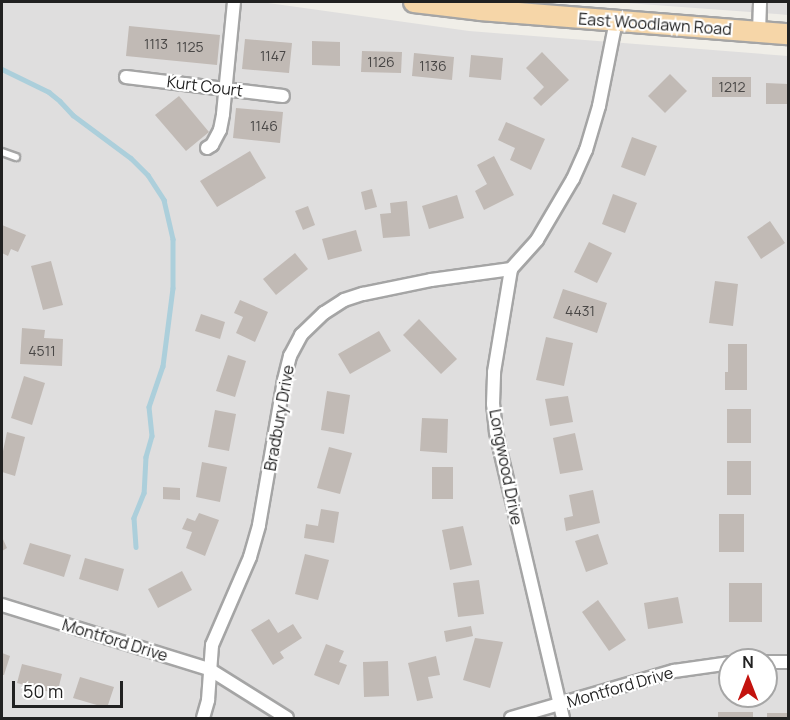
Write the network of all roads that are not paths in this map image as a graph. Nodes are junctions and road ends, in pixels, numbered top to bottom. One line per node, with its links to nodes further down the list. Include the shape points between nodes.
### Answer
1 (234, 2): 9 (street)
2 (414, 2): 4 (main road, East Woodlawn Road)
3 (760, 2): 6 (street)
4 (480, 6): 5 (main road, East Woodlawn Road)
5 (616, 21): 6 (main road, East Woodlawn Road); 14 (street, Longwood Drive, via 586,150 543,230)
6 (759, 32): 7 (main road, East Woodlawn Road)
7 (789, 34)
8 (126, 77): 9 (street, Kurt Court)
9 (226, 88): 10 (street, Kurt Court); 11 (street, via 220,130)
10 (283, 96)
11 (207, 148)
12 (2, 152): 13 (lane)
13 (16, 157)
14 (511, 269): 17 (street, Bradbury Drive, via 363,294 324,313 301,335 284,380 259,525 250,557 212,645); 18 (street, Longwood Drive, via 492,404)
15 (2, 605): 17 (street, Montford Drive)
16 (718, 665): 18 (street, Montford Drive, via 674,671)
17 (209, 669): 19 (street, Bradbury Drive); 20 (street, Montford Drive)
18 (559, 703): 21 (street, Montford Drive); 22 (street, Longwood Drive)
19 (203, 718)
20 (287, 718)
21 (511, 718)
22 (563, 718)

